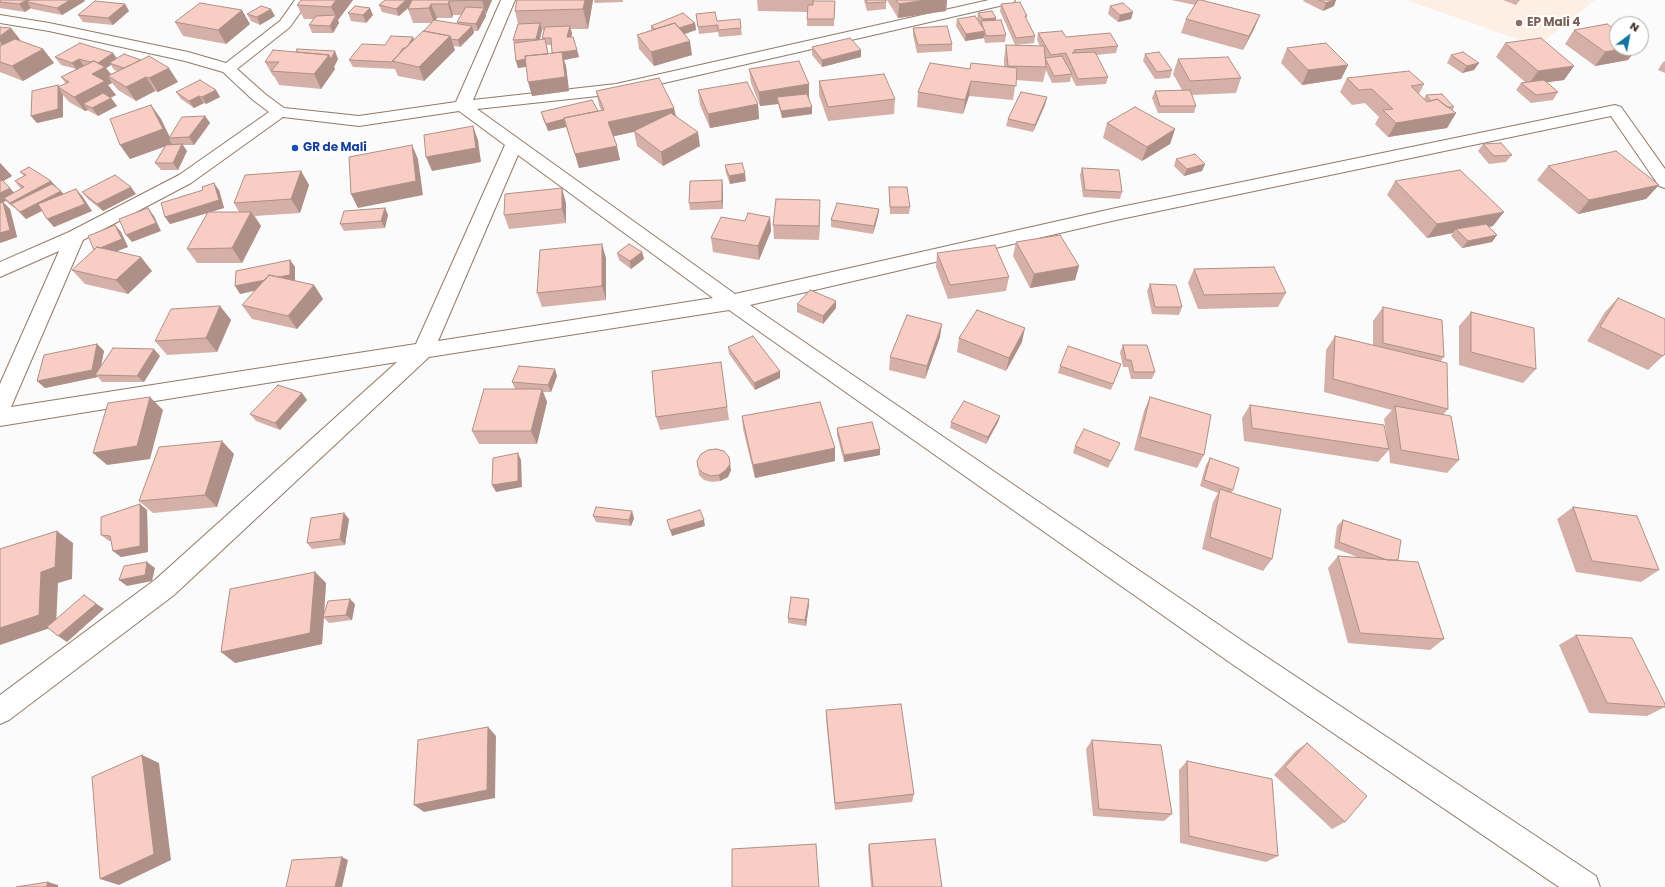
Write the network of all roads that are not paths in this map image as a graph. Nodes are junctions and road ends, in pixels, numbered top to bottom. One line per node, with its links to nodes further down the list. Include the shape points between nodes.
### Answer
1 (302, 0): 5 (street, via 285,24)
2 (508, 0): 6 (street)
3 (1008, 0): 6 (street, via 616,89)
4 (0, 18): 5 (street, via 188,57)
5 (228, 69): 7 (street)
6 (462, 106): 7 (street, via 359,121); 8 (street)
7 (280, 112): 10 (street, via 185,179)
8 (514, 144): 12 (street); 13 (street)
9 (1665, 182): 12 (street, via 1615,110 1116,214)
10 (76, 236): 11 (street); 14 (street)
11 (0, 270)
12 (732, 302): 13 (street); 17 (street, via 1241,655)
13 (423, 351): 15 (street); 16 (street, via 165,587)
14 (0, 408)
15 (0, 418)
16 (0, 711)
17 (1585, 887)

